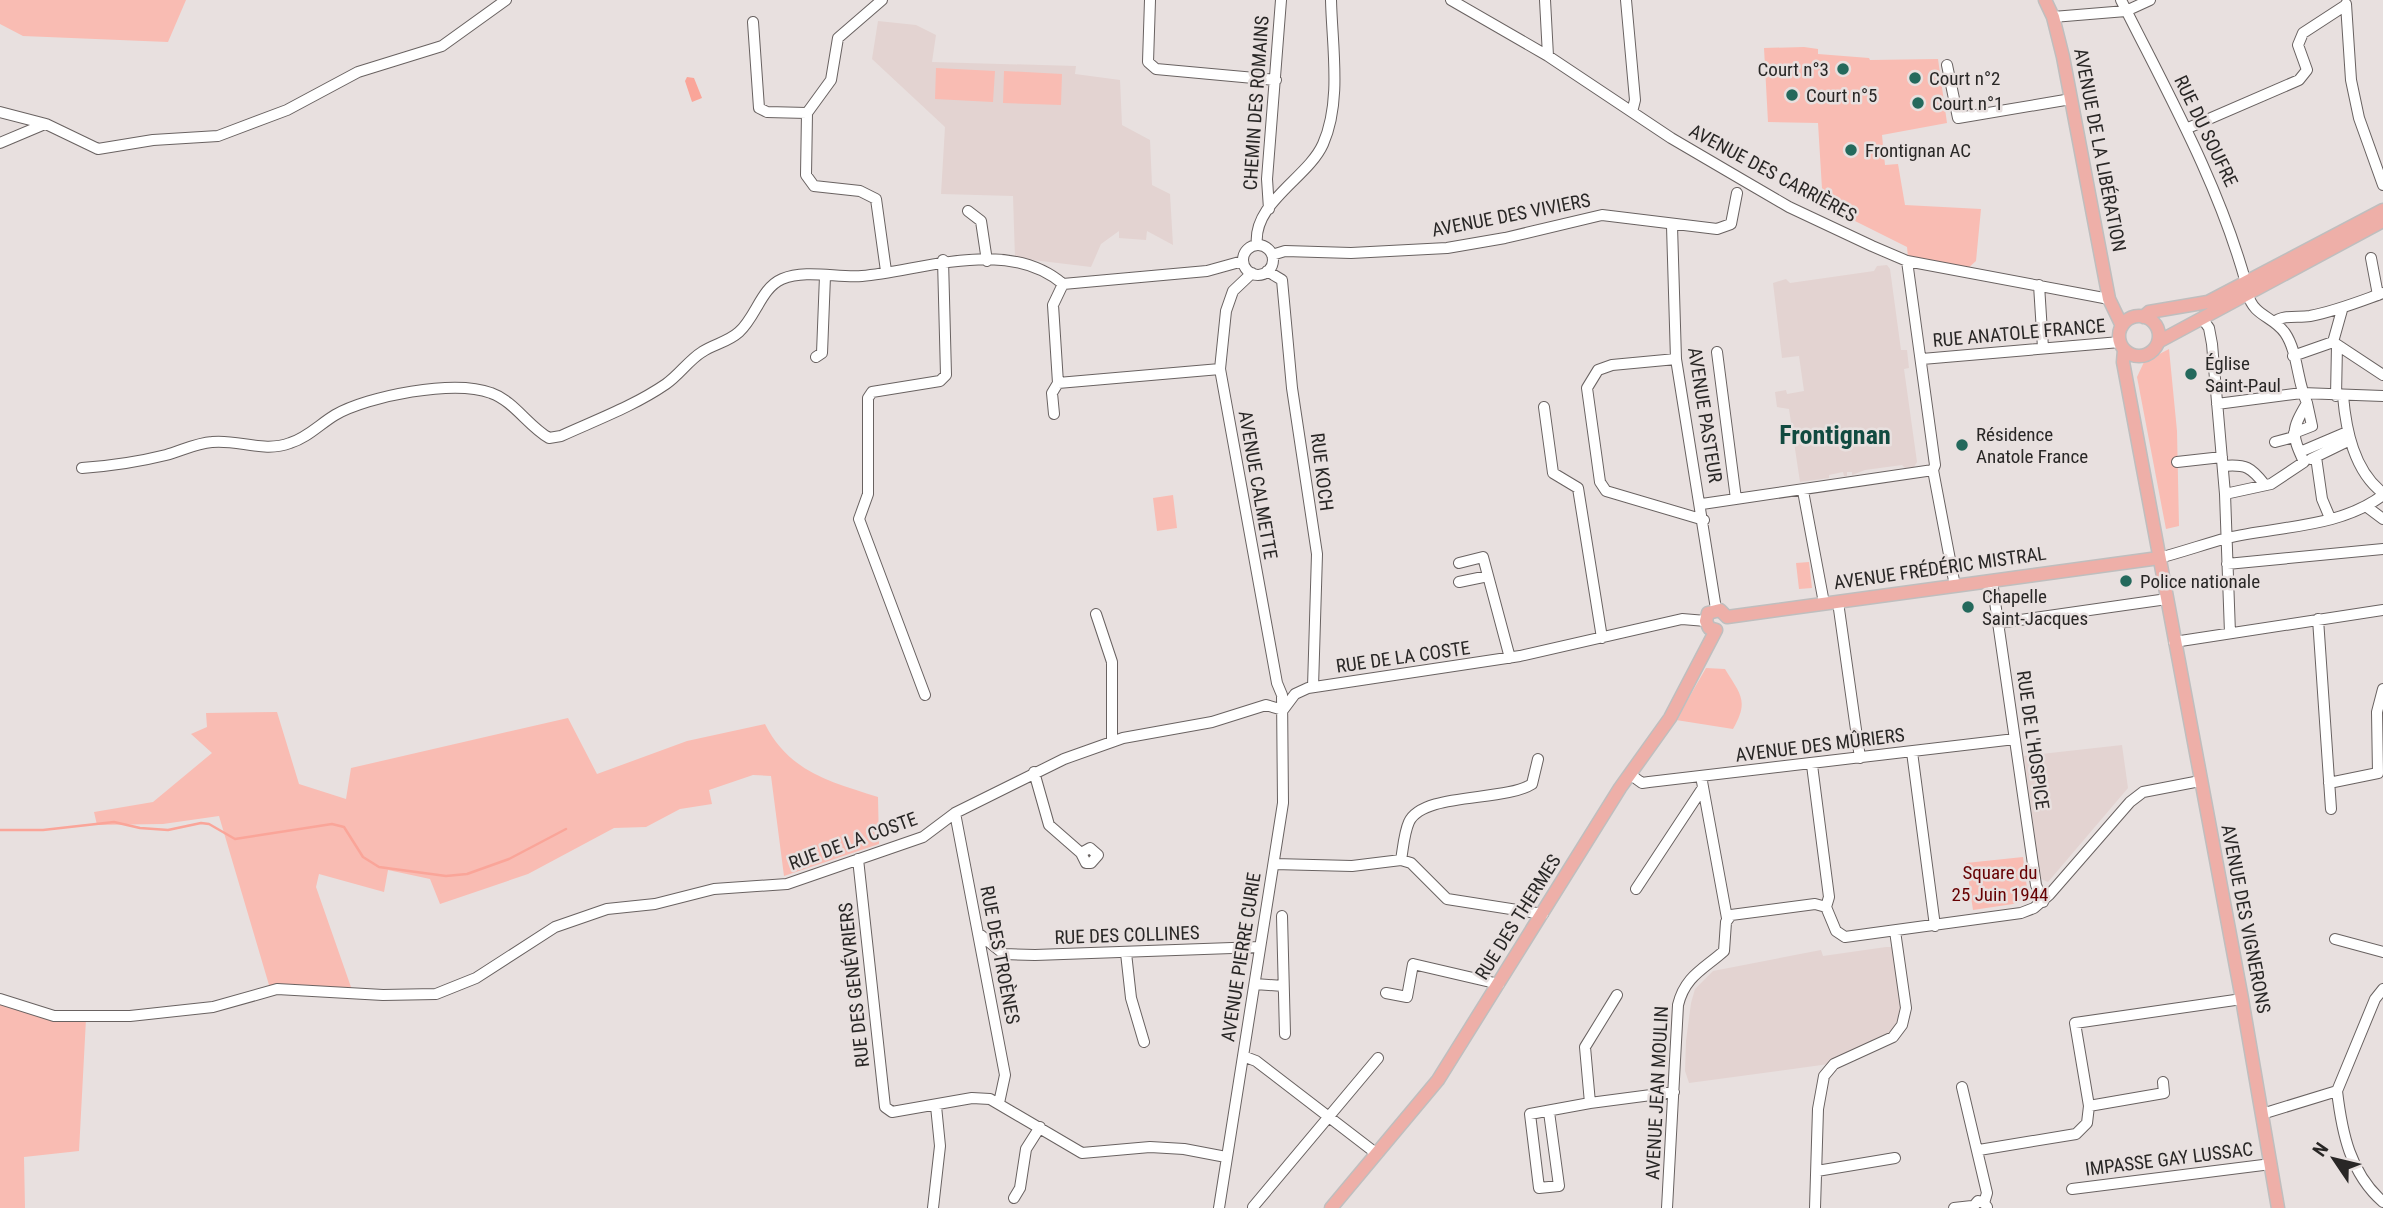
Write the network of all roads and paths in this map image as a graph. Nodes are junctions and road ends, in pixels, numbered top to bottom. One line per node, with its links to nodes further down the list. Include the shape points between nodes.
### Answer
1 (506, 0): 23 (street, via 442,46 358,72 287,110 218,136 98,149)
2 (882, 0): 22 (street, via 838,38 831,80)
3 (1150, 0): 18 (street, via 1148,62 1156,69)
4 (1281, 0): 18 (street, CHEMIN DES ROMAINS)
5 (1331, 0): 28 (street, via 1333,110 1328,129 1311,163)
6 (1451, 0): 16 (street, AVENUE DES CARRIÈRES)
7 (1545, 0): 16 (street)
8 (1626, 0): 21 (street, via 1635,100)
9 (2045, 0): 14 (main road, AVENUE DE LA LIBÉRATION)
10 (2121, 0): 13 (street, RUE DU SOUFRE)
11 (2150, 0): 13 (street)
12 (2345, 3): 24 (street, via 2303,33 2298,45 2307,70 2299,80); 26 (street, via 2351,80)
13 (2126, 11): 14 (street); 24 (street, RUE DU SOUFRE)
14 (2053, 17): 19 (main road, AVENUE DE LA LIBÉRATION)
15 (753, 22): 22 (street, via 759,108)
16 (1548, 56): 21 (street, AVENUE DES CARRIÈRES)
17 (1947, 65): 19 (street, via 1958,118)
18 (1276, 80): 28 (street, CHEMIN DES ROMAINS)
19 (2071, 99): 47 (main road, AVENUE DE LA LIBÉRATION)
20 (0, 112): 23 (street)
21 (1632, 112): 38 (street, AVENUE DES CARRIÈRES, via 1790,207)
22 (807, 113): 39 (street, via 806,175 814,186 860,191 876,199)
23 (46, 124): 25 (street)
24 (2188, 128): 45 (street, RUE DU SOUFRE, via 2224,211)
25 (0, 142)
26 (2383, 185)
27 (1737, 193): 31 (street, AVENUE DES VIVIERS, via 1731,224 1717,229)
28 (1269, 209): 32 (street, via 1259,226)
29 (968, 211): 36 (street, via 981,220)
30 (2382, 221): 45 (main road)
31 (1672, 226): 33 (street, AVENUE DES VIVIERS, via 1602,215 1447,248); 62 (street, AVENUE PASTEUR)
32 (1257, 245): 33 (street); 37 (street, via 1245,252)
33 (1272, 255): 40 (street)
34 (2371, 258): 46 (street)
35 (943, 260): 36 (street); 39 (street); 119 (street, via 946,375 940,381 872,392 868,398 868,494 859,519)
36 (987, 261): 43 (street, via 1036,266)
37 (1243, 261): 41 (street); 43 (street, via 1207,271)
38 (1907, 261): 44 (street, AVENUE DES CARRIÈRES); 63 (street)
39 (886, 271): 42 (street)
40 (1267, 271): 41 (street); 117 (street, RUE KOCH, via 1282,280 1292,388 1317,554)
41 (1252, 273): 64 (street, AVENUE CALMETTE, via 1233,292 1226,311)
42 (825, 276): 61 (street, via 822,353); 82 (street, via 794,276 774,284 748,323 726,342 702,351 668,383 643,398 561,436 549,438 490,393 425,390 353,407 291,443 270,448 232,440 208,442 166,455)
43 (1063, 284): 66 (street, via 1053,305)
44 (2039, 285): 47 (street, AVENUE DES CARRIÈRES); 57 (street)
45 (2247, 289): 48 (main road); 51 (main road); 52 (street, via 2254,310)
46 (2381, 294): 49 (street)
47 (2112, 303): 50 (main road); 53 (main road, AVENUE DE LA LIBÉRATION)
48 (2190, 305): 50 (main road); 51 (main road)
49 (2342, 310): 52 (street, via 2279,317); 55 (street)
50 (2139, 317): 53 (main road); 54 (main road, via 2158,329)
51 (2202, 318): 54 (main road); 71 (street, via 2209,328)
52 (2274, 322): 60 (street, via 2286,334)
53 (2122, 326): 56 (main road)
54 (2158, 342): 59 (main road)
55 (2335, 343): 60 (street); 65 (street); 68 (street)
56 (2122, 346): 57 (street, RUE ANATOLE FRANCE); 59 (main road); 67 (main road, AVENUE DES VIGNERONS)
57 (2043, 348): 63 (street, RUE ANATOLE FRANCE)
58 (1717, 352): 88 (street)
59 (2142, 356): 67 (main road)
60 (2293, 356): 69 (street)
61 (816, 357)
62 (1676, 359): 89 (street, AVENUE PASTEUR); 93 (street, via 1598,370 1587,388 1600,482 1606,491)
63 (1922, 359): 83 (street)
64 (1220, 369): 66 (street); 120 (street, AVENUE CALMETTE)
65 (2383, 375)
66 (1058, 383): 73 (street, via 1052,393)
67 (2128, 384): 96 (main road, AVENUE DES VIGNERONS)
68 (2339, 396): 69 (street); 70 (street); 75 (street)
69 (2304, 398): 71 (street); 74 (street); 74 (street, via 2312,426)
70 (2382, 400)
71 (2217, 404): 80 (street)
72 (1544, 407): 114 (street, via 1553,473 1578,488)
73 (1054, 414)
74 (2294, 435): 76 (street); 77 (street)
75 (2349, 436): 77 (street); 78 (street); 87 (street, via 2358,460)
76 (2275, 442)
77 (2300, 452): 81 (street)
78 (2316, 457): 81 (street); 91 (street, via 2322,499)
79 (2177, 462): 80 (street)
80 (2222, 462): 84 (street, via 2252,467); 86 (street)
81 (2305, 462): 84 (street, via 2286,477)
82 (82, 468)
83 (1933, 471): 85 (street); 102 (street)
84 (2265, 485): 86 (street)
85 (1803, 491): 88 (street); 105 (street)
86 (2225, 494): 94 (street)
87 (2383, 494): 90 (street)
88 (1736, 499): 89 (street)
89 (1702, 504): 93 (street, AVENUE PASTEUR)
90 (2367, 507): 91 (street); 92 (street)
91 (2330, 518): 94 (street)
92 (2383, 519)
93 (1704, 520): 107 (street, AVENUE PASTEUR)
94 (2227, 538): 96 (street); 98 (street)
95 (2383, 549): 98 (street)
96 (2159, 558): 100 (main road, AVENUE FRÉDÉRIC MISTRAL); 103 (main road, AVENUE DES VIGNERONS)
97 (1459, 563): 99 (street, via 1483,557)
98 (2227, 564): 113 (street)
99 (1488, 576): 101 (street); 116 (street)
100 (1992, 581): 102 (main road, AVENUE FRÉDÉRIC MISTRAL); 111 (street, RUE DE L'HOSPICE)
101 (1459, 582)
102 (1955, 586): 104 (main road, AVENUE FRÉDÉRIC MISTRAL)
103 (2167, 599): 111 (street); 115 (main road, AVENUE DES VIGNERONS)
104 (1838, 602): 105 (main road, AVENUE FRÉDÉRIC MISTRAL); 125 (street)
105 (1824, 603): 107 (main road, AVENUE FRÉDÉRIC MISTRAL)
106 (2383, 610): 109 (street)
107 (1722, 613): 110 (main road, via 1708,613); 112 (main road, via 1726,624)
108 (1096, 614): 123 (street, via 1112,662)
109 (2318, 619): 113 (street); 132 (street)
110 (1706, 621): 112 (main road); 114 (street, RUE DE LA COSTE, via 1682,619)
111 (1999, 624): 122 (street, RUE DE L'HOSPICE)
112 (1716, 631): 129 (main road, RUE DES THERMES, via 1670,718)
113 (2230, 633): 115 (street)
114 (1602, 638): 116 (street, RUE DE LA COSTE)
115 (2174, 642): 131 (main road, AVENUE DES VIGNERONS)
116 (1510, 658): 117 (street, RUE DE LA COSTE)
117 (1313, 687): 120 (street, RUE DE LA COSTE, via 1295,694)
118 (2383, 689): 121 (street)
119 (925, 695)
120 (1283, 709): 123 (street, RUE DE LA COSTE, via 1266,705 1212,722); 139 (street, AVENUE PIERRE CURIE, via 1283,803)
121 (2380, 712): 132 (street, via 2378,773)
122 (2015, 739): 124 (street, AVENUE DES MÛRIERS); 141 (street, RUE DE L'HOSPICE, via 2036,885)
123 (1112, 742): 128 (street, RUE DE LA COSTE)
124 (1912, 752): 125 (street, AVENUE DES MÛRIERS); 146 (street)
125 (1860, 758): 127 (street, AVENUE DES MÛRIERS)
126 (1538, 759): 138 (street, via 1532,784 1522,791 1457,799 1417,812 1409,822)
127 (1812, 765): 130 (street, AVENUE DES MÛRIERS); 142 (street, via 1828,881)
128 (1034, 772): 135 (street, RUE DE LA COSTE); 136 (street, via 1049,825)
129 (1631, 775): 130 (street, AVENUE DES MÛRIERS, via 1643,783); 143 (main road, RUE DES THERMES)
130 (1701, 776): 133 (street, AVENUE JEAN MOULIN)
131 (2200, 781): 141 (street, via 2143,792 2130,802); 162 (main road, AVENUE DES VIGNERONS)
132 (2329, 783): 134 (street)
133 (1702, 789): 140 (street); 145 (street, AVENUE JEAN MOULIN)
134 (2330, 809)
135 (955, 813): 137 (street, RUE DE LA COSTE, via 923,837); 148 (street, RUE DES TROÈNES)
136 (1081, 853)
137 (858, 859): 161 (street, RUE DE LA COSTE, via 787,884 714,890 607,909 555,927 476,978 436,994 277,989 213,1007 130,1016 54,1016); 173 (street, RUE DES GENÉVRIERS, via 885,1107 892,1112)
138 (1401, 860): 139 (street, via 1352,866); 143 (street, via 1411,863 1447,899)
139 (1274, 864): 150 (street, AVENUE PIERRE CURIE)
140 (1636, 889)
141 (2043, 902): 146 (street, via 2021,913)
142 (1826, 907): 145 (street, via 1806,905); 147 (street, via 1836,931 1845,937)
143 (1543, 914): 156 (main road, RUE DES THERMES)
144 (1282, 916): 157 (street)
145 (1727, 918): 170 (street, AVENUE JEAN MOULIN, via 1724,951 1693,973 1681,994)
146 (1935, 926): 147 (street)
147 (1895, 931): 184 (street, via 1906,1008 1902,1025 1893,1037 1833,1065 1824,1076)
148 (978, 933): 151 (street); 154 (street, RUE DES TROÈNES)
149 (2335, 939): 152 (street)
150 (1260, 947): 153 (street, RUE DES COLLINES); 155 (street, AVENUE PIERRE CURIE)
151 (996, 950): 153 (street, RUE DES COLLINES, via 1041,956); 154 (street)
152 (2383, 952)
153 (1126, 953): 164 (street, via 1131,998)
154 (982, 957): 171 (street, RUE DES TROÈNES, via 1005,1075)
155 (1255, 984): 157 (street); 165 (street, AVENUE PIERRE CURIE)
156 (1499, 984): 159 (street, via 1413,964 1407,997); 180 (main road, RUE DES THERMES, via 1438,1080)
157 (1283, 986): 163 (street)
158 (2383, 989): 169 (street)
159 (1387, 993)
160 (1617, 995): 172 (street, via 1585,1047)
161 (0, 999)
162 (2242, 999): 174 (street, via 2075,1023); 176 (main road, AVENUE DES VIGNERONS)
163 (1286, 1034)
164 (1144, 1042)
165 (1243, 1056): 177 (street, via 1256,1060); 181 (street, AVENUE PIERRE CURIE)
166 (1378, 1058): 177 (street)
167 (2163, 1082): 174 (street, via 2164,1093)
168 (1962, 1087): 179 (street)
169 (2337, 1091): 176 (street); 187 (street, via 2341,1128 2354,1165 2366,1187)
170 (1674, 1092): 172 (street); 195 (street, AVENUE JEAN MOULIN)
171 (999, 1103): 173 (street, via 972,1098); 178 (street)
172 (1590, 1103): 175 (street)
173 (936, 1106): 192 (street, via 940,1146)
174 (2089, 1106): 179 (street, via 2087,1123 2076,1134)
175 (1549, 1112): 175 (street, via 1530,1114 1539,1188 1559,1186)
176 (2262, 1114): 183 (main road, AVENUE DES VIGNERONS)
177 (1329, 1117): 180 (street); 190 (street)
178 (1040, 1127): 181 (street, via 1082,1153 1150,1147); 186 (street, via 1026,1149)
179 (1979, 1150): 188 (street)
180 (1377, 1153): 194 (main road, RUE DES THERMES)
181 (1226, 1157): 193 (street, AVENUE PIERRE CURIE)
182 (1895, 1158): 184 (street)
183 (2271, 1164): 185 (street, IMPASSE GAY LUSSAC); 189 (main road, AVENUE DES VIGNERONS)
184 (1817, 1171): 196 (street)
185 (2072, 1189)
186 (1014, 1198)
187 (2383, 1202)
188 (1986, 1205): 191 (street, via 1978,1201)
189 (2275, 1206)
190 (1253, 1207)
191 (1972, 1207): 197 (street)
192 (933, 1208)
193 (1219, 1208)
194 (1331, 1208)
195 (1667, 1208)
196 (1815, 1208)
197 (1954, 1208)

